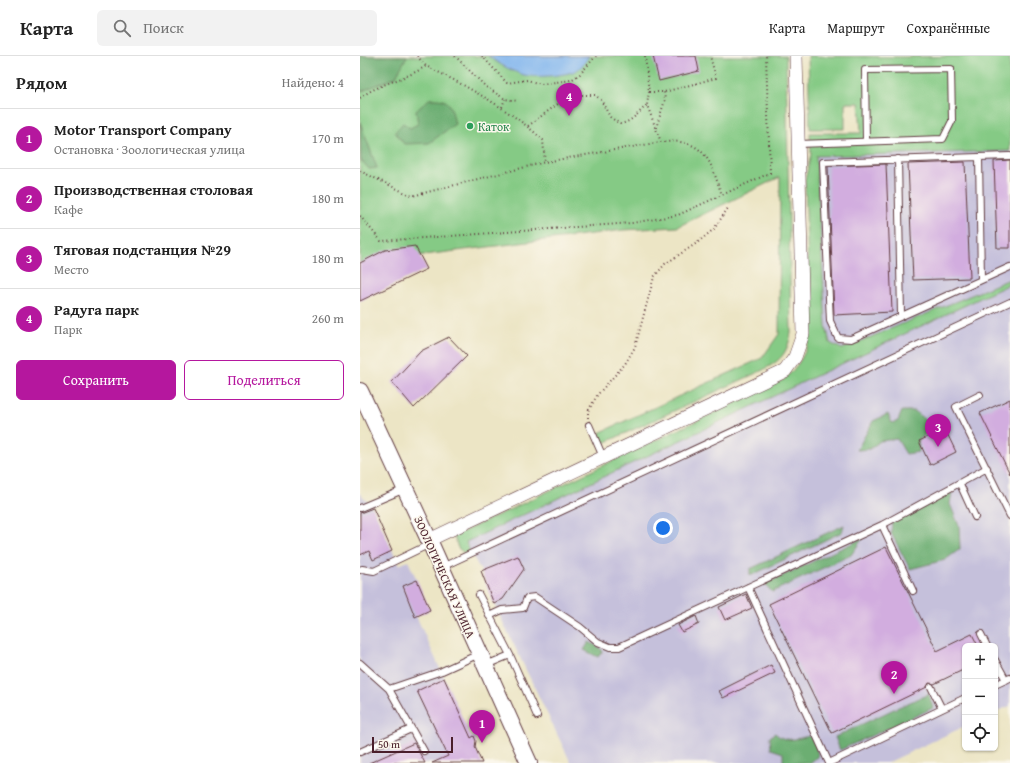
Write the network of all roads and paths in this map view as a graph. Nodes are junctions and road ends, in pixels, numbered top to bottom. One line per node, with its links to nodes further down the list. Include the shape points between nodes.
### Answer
1 (417, 56): 9 (path)
2 (455, 56): 15 (path, via 486,87)
3 (482, 56): 10 (path, via 507,83 527,80 541,84)
4 (596, 56): 10 (path)
5 (645, 56): 11 (path)
6 (710, 56): 12 (path, via 716,78)
7 (766, 56): 29 (path, via 770,173)
8 (796, 56): 23 (street)
9 (426, 66): 14 (path); 18 (path)
10 (571, 80): 13 (path)
11 (649, 92): 12 (path); 17 (path)
12 (664, 92): 20 (path)
13 (570, 95): 17 (path, via 595,95 601,100 610,117 620,124 632,120); 19 (path)
14 (360, 98)
15 (505, 99): 16 (path); 18 (path)
16 (518, 101)
17 (647, 104): 20 (path)
18 (502, 108): 19 (path)
19 (528, 126): 27 (path, via 543,140)
20 (656, 129): 21 (path)
21 (661, 142): 27 (path); 29 (path, via 680,142 696,147 709,159)
22 (866, 142): 22 (lane, via 943,139 952,121 951,69 865,70); 23 (lane)
23 (798, 144): 39 (street, via 803,334 795,357 785,371)
24 (1010, 156): 25 (lane)
25 (979, 157): 26 (lane); 33 (lane)
26 (898, 159): 35 (lane); 35 (lane, via 823,162 830,321 838,338 851,339)
27 (545, 162): 28 (path, via 412,196)
28 (360, 171)
29 (722, 195): 31 (path, via 678,216 632,223 381,241)
30 (728, 208): 38 (path, via 714,229 665,264 654,277 635,346 625,364 598,394 588,411)
31 (360, 216)
32 (1010, 267): 33 (lane)
33 (981, 280): 35 (lane)
34 (1010, 302): 48 (lane)
35 (901, 315)
36 (360, 391): 42 (street, ЗООЛОГИЧЕСКАЯ УЛИЦА)
37 (980, 395): 40 (lane, via 956,407)
38 (589, 425): 39 (lane)
39 (603, 457): 47 (street)
40 (987, 468): 41 (lane); 44 (lane)
41 (960, 484): 45 (lane); 46 (lane)
42 (405, 489): 43 (lane); 47 (street, ЗООЛОГИЧЕСКАЯ УЛИЦА)
43 (360, 508)
44 (1010, 516)
45 (975, 517)
46 (882, 524): 50 (lane); 51 (lane)
47 (430, 542): 48 (street, ЗООЛОГИЧЕСКАЯ УЛИЦА); 49 (lane, via 374,571)
48 (441, 567): 57 (street, ЗООЛОГИЧЕСКАЯ УЛИЦА)
49 (360, 570)
50 (748, 587): 53 (lane, via 619,647 610,647 598,642 535,597 527,598 523,608 502,610); 71 (lane)
51 (913, 591)
52 (479, 595): 53 (lane)
53 (489, 616): 56 (lane)
54 (981, 634): 55 (lane)
55 (986, 643)
56 (510, 655): 57 (lane); 66 (lane)
57 (482, 660): 63 (lane); 70 (street, ЗООЛОГИЧЕСКАЯ УЛИЦА)
58 (360, 663): 63 (lane)
59 (998, 664): 60 (lane)
60 (1008, 679): 61 (lane)
61 (998, 683)
62 (931, 687): 65 (lane)
63 (389, 689): 67 (lane)
64 (962, 699): 65 (lane)
65 (942, 709): 71 (lane)
66 (537, 716)
67 (411, 729): 68 (lane); 69 (lane)
68 (424, 751)
69 (360, 752)
70 (529, 763)
71 (829, 763)

